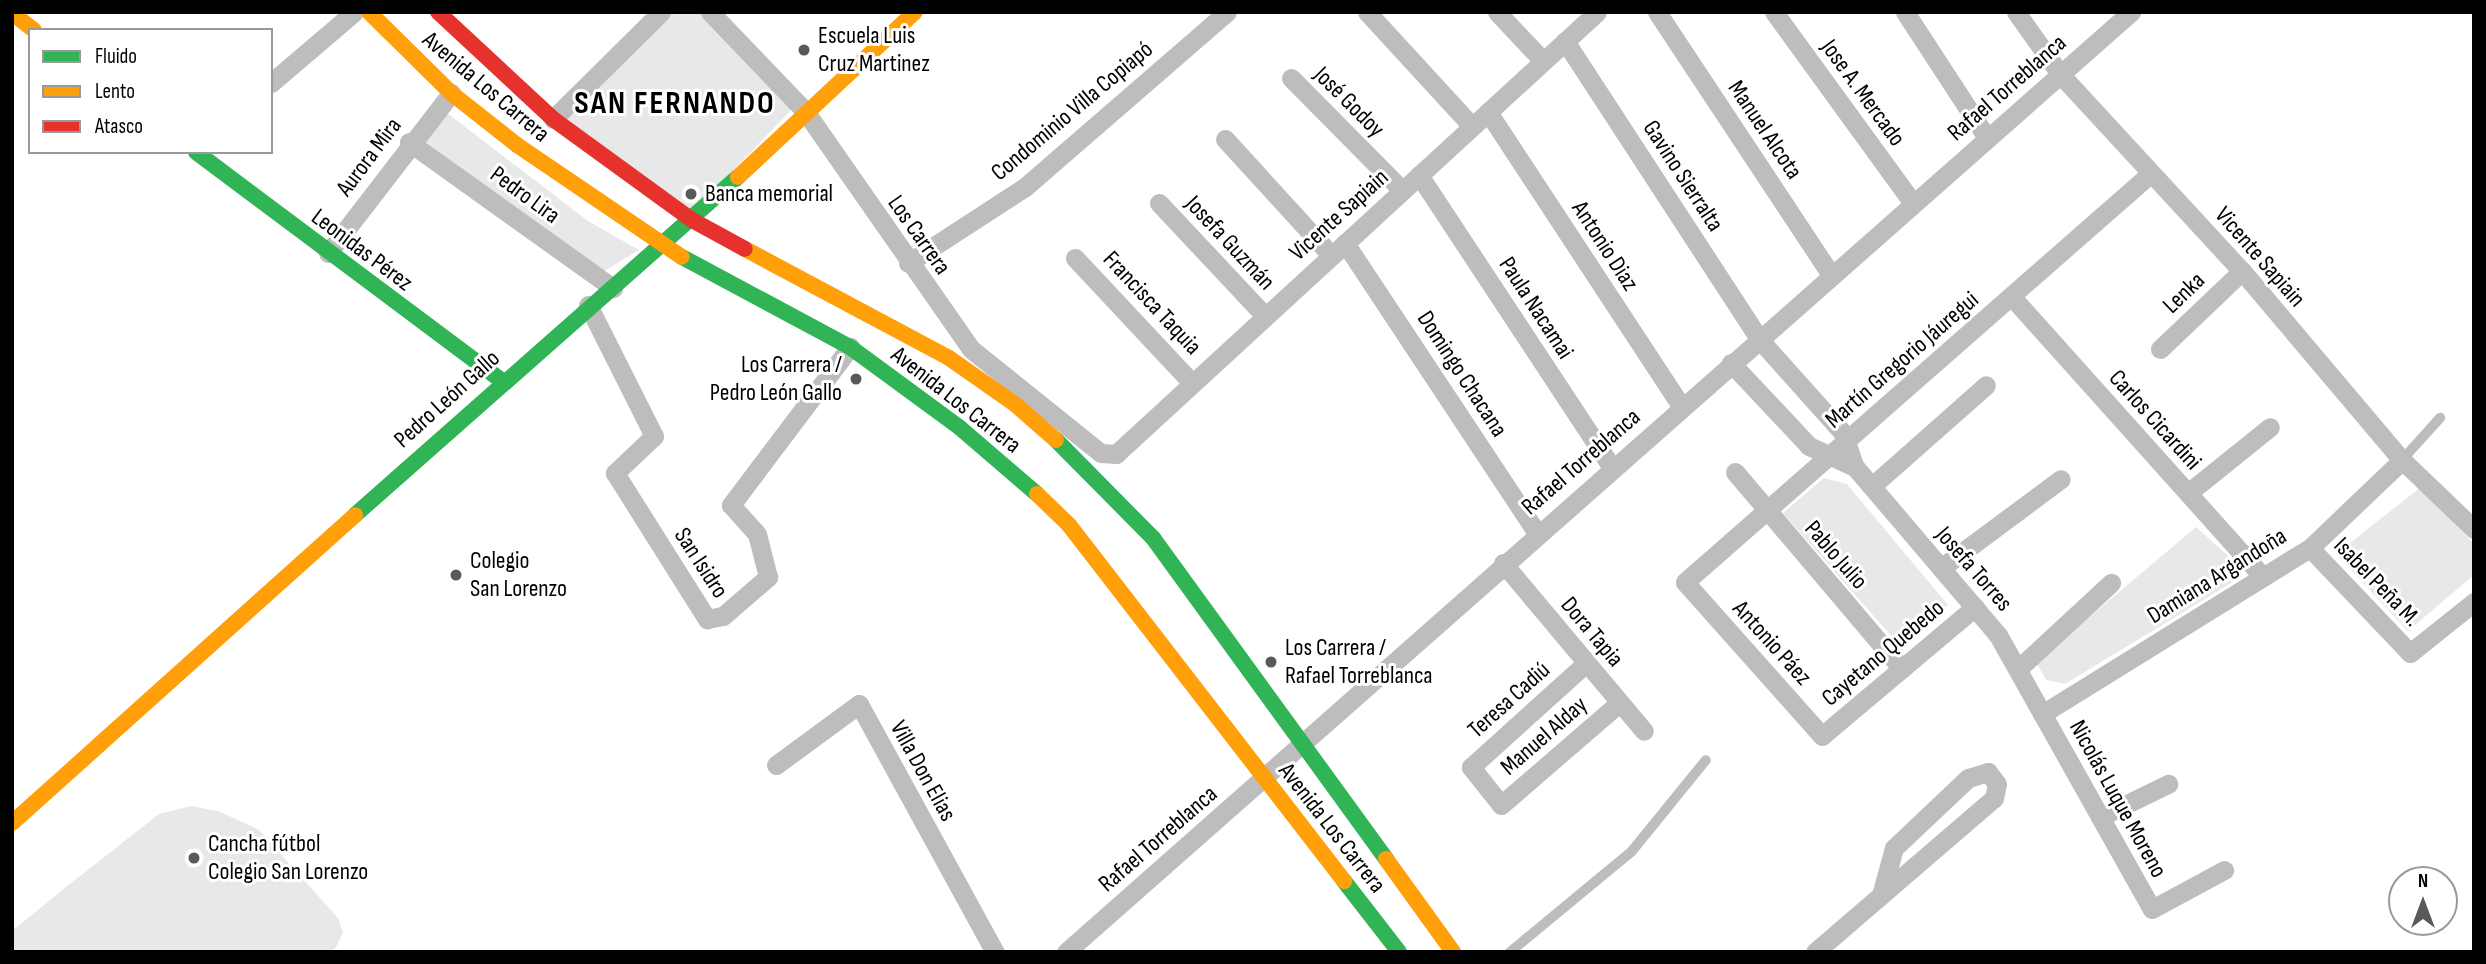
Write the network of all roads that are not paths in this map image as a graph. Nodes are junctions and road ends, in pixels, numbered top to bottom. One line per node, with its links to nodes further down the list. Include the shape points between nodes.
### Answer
1 (354, 12): 22 (street)
2 (369, 12): 23 (main road, Avenida Los Carrera)
3 (438, 12): 26 (main road, Avenida Los Carrera)
4 (661, 12): 26 (street)
5 (710, 12): 24 (street, Los Carrera)
6 (915, 12): 24 (main road, Pedro León Gallo)
7 (1227, 12): 42 (street, Condominio Villa Copiapó, via 1025,187)
8 (1367, 12): 27 (street)
9 (1497, 12): 19 (street)
10 (1597, 12): 18 (street, Vicente Sapiain)
11 (1657, 12): 44 (street, Manuel Alcota)
12 (1774, 12): 36 (street, Jose A. Mercado)
13 (1905, 12): 28 (street)
14 (2016, 12): 20 (street, Vicente Sapiain)
15 (2132, 12): 20 (street, Rafael Torreblanca)
16 (12, 13): 17 (main road)
17 (31, 28)
18 (1565, 41): 19 (street, Vicente Sapiain); 49 (street, Gavino Sierralta)
19 (1544, 61): 25 (street, Vicente Sapiain)
20 (2060, 74): 28 (street, Rafael Torreblanca); 32 (street, Vicente Sapiain)
21 (1291, 78): 34 (street, José Godoy)
22 (273, 81)
23 (452, 93): 30 (street, Aurora Mira); 38 (main road, Avenida Los Carrera, via 517,145)
24 (805, 111): 37 (main road, Pedro León Gallo); 42 (street, Los Carrera)
25 (1488, 111): 27 (street, Vicente Sapiain); 56 (street, Antonio Diaz)
26 (553, 119): 37 (main road, Avenida Los Carrera)
27 (1472, 126): 33 (street, Vicente Sapiain)
28 (1987, 138): 36 (street, Rafael Torreblanca)
29 (1225, 139): 39 (street, Domingo Chacana)
30 (409, 142): 40 (street, Aurora Mira); 45 (street, Pedro Lira)
31 (199, 154): 40 (main road, Leonidas Pérez)
32 (2151, 173): 43 (street, Vicente Sapiain); 46 (street, Martín Gregorio Jáuregui)
33 (1419, 174): 34 (street, Vicente Sapiain); 62 (street, Paula Nacamai)
34 (1402, 190): 39 (street, Vicente Sapiain)
35 (1159, 203): 48 (street, Josefa Guzmán)
36 (1913, 203): 44 (street, Rafael Torreblanca)
37 (692, 220): 38 (main road, Pedro León Gallo); 85 (main road, Avenida Los Carrera, via 914,337 983,381 1042,427 1153,538)
38 (663, 247): 45 (main road, Pedro León Gallo); 50 (main road, Avenida Los Carrera)
39 (1338, 249): 48 (street, Vicente Sapiain); 69 (street, Domingo Chacana)
40 (328, 253): 53 (main road, Leonidas Pérez)
41 (1075, 258): 54 (street, Francisca Taquia)
42 (908, 263): 60 (street, Los Carrera, via 971,349 1101,453)
43 (2242, 271): 51 (street, Lenka); 61 (street, Vicente Sapiain)
44 (1831, 275): 49 (street, Rafael Torreblanca)
45 (613, 288): 47 (main road, Pedro León Gallo)
46 (2011, 296): 59 (street, Martín Gregorio Jáuregui); 66 (street, Carlos Cicardini)
47 (588, 305): 50 (street, San Isidro, via 654,436 615,473 707,619 723,616 768,577 757,534 731,505); 53 (main road, Pedro León Gallo)
48 (1265, 316): 54 (street, Vicente Sapiain)
49 (1759, 339): 52 (street, Rafael Torreblanca); 59 (street, Josefa Torres, via 1843,433)
50 (850, 348): 88 (main road, Avenida Los Carrera, via 959,427 1069,525)
51 (2160, 349)
52 (1731, 363): 56 (street, Rafael Torreblanca); 59 (street, Josefa Torres, via 1810,446)
53 (503, 382): 92 (main road, Pedro León Gallo)
54 (1192, 383): 60 (street, Vicente Sapiain)
55 (1986, 385): 65 (street)
56 (1681, 407): 62 (street, Rafael Torreblanca)
57 (2440, 418): 61 (lane)
58 (2270, 427): 66 (street)
59 (1838, 449): 65 (street, Josefa Torres); 67 (street, Martín Gregorio Jáuregui)
60 (1116, 454)
61 (2402, 460): 68 (street, Vicente Sapiain); 70 (street, Damiana Argandoña)
62 (1612, 468): 69 (street, Rafael Torreblanca)
63 (1735, 472): 67 (street, Pablo Julio)
64 (2061, 479): 72 (street)
65 (1872, 486): 72 (street, Josefa Torres)
66 (2188, 493): 73 (street, Carlos Cicardini)
67 (1766, 512): 74 (street, Martín Gregorio Jáuregui); 79 (street, Pablo Julio)
68 (2474, 529)
69 (1537, 533): 71 (street, Rafael Torreblanca)
70 (2310, 548): 73 (street, Damiana Argandoña); 76 (street, Isabel Peña M., via 2410,653)
71 (1503, 563): 78 (street, Dora Tapia); 85 (street, Rafael Torreblanca)
72 (1941, 568): 77 (street, Josefa Torres)
73 (2263, 577): 82 (street, Damiana Argandoña)
74 (1685, 582): 84 (street, Antonio Páez)
75 (2111, 583): 80 (street)
76 (2474, 602)
77 (1975, 607): 79 (street, Cayetano Quebedo); 80 (street, Josefa Torres)
78 (1585, 664): 81 (street, Dora Tapia); 90 (street, Teresa Cadiú, via 1471,767)
79 (1902, 669): 84 (street, Cayetano Quebedo)
80 (2018, 669): 82 (street, Josefa Torres)
81 (1619, 703): 83 (street, Dora Tapia); 90 (street, Manuel Alday)
82 (2042, 714): 91 (street, Nicolás Luque Moreno)
83 (1644, 731)
84 (1822, 736)
85 (1302, 746): 88 (street, Rafael Torreblanca); 98 (main road, Avenida Los Carrera)
86 (1706, 760): 99 (lane, via 1632,851)
87 (776, 765): 95 (street, Villa Don Elias, via 859,704)
88 (1265, 777): 96 (street, Rafael Torreblanca); 97 (main road, Avenida Los Carrera)
89 (2168, 784): 91 (street)
90 (1501, 805)
91 (2101, 817): 93 (street, Nicolás Luque Moreno, via 2152,909)
92 (12, 823)
93 (2224, 870)
94 (1881, 895): 94 (street, via 1994,798 1997,784 1988,772 1968,778 1894,848); 100 (street)
95 (995, 952)
96 (1066, 952)
97 (1399, 952)
98 (1453, 952)
99 (1510, 952)
100 (1815, 952)

